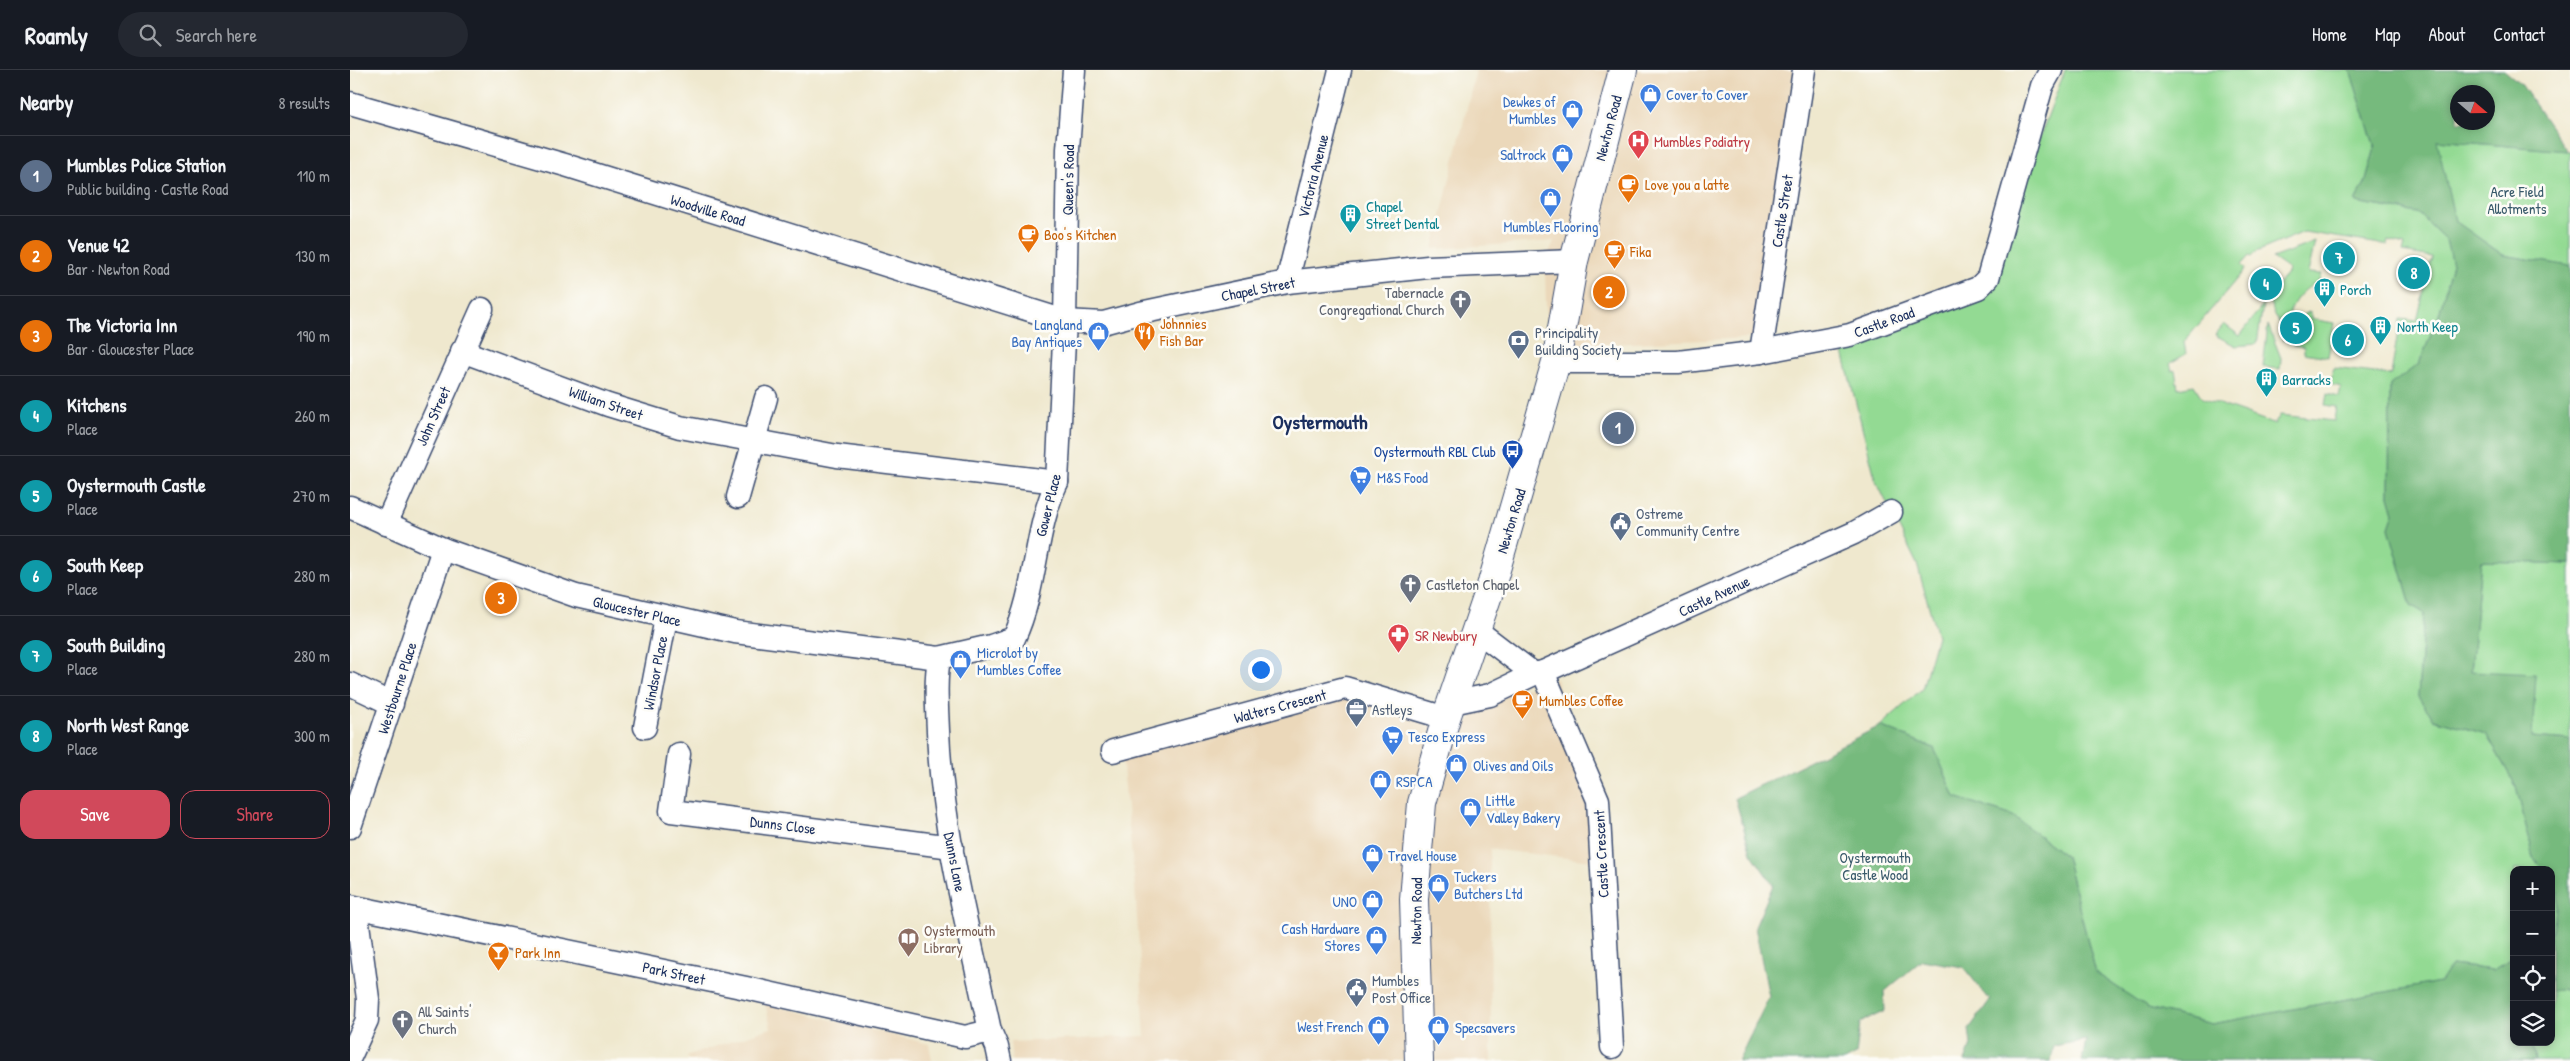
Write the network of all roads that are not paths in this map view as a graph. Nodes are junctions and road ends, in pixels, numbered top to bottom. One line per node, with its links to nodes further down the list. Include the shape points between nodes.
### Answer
1 (1074, 70): 10 (street, Queen's Road, via 1068,149)
2 (1340, 70): 8 (street, Victoria Avenue)
3 (1623, 70): 7 (main road, Newton Road)
4 (1804, 70): 12 (street, Castle Street)
5 (2051, 70): 12 (street, Castle Road, via 2042,86 1988,278 1978,288 1850,335)
6 (350, 103): 10 (street, Woodville Road, via 574,168)
7 (1574, 261): 8 (street, Chapel Street, via 1428,268); 13 (main road, Newton Road)
8 (1287, 282): 10 (street, Chapel Street, via 1103,324)
9 (482, 309): 11 (street, John Street)
10 (1065, 321): 16 (street, Gower Place)
11 (462, 352): 15 (street, William Street, via 608,405 680,427); 20 (street, John Street)
12 (1761, 352): 13 (street, Castle Road, via 1678,362)
13 (1556, 362): 23 (main road, Newton Road, via 1492,583)
14 (766, 398): 15 (street)
15 (755, 442): 16 (street, William Street, via 837,456); 17 (street)
16 (1057, 482): 24 (street, Gower Place, via 1048,500 1024,616 1014,638)
17 (738, 496)
18 (350, 507): 20 (street, Gloucester Place)
19 (1891, 512): 25 (street, Castle Avenue, via 1854,533)
20 (386, 524): 21 (street, Gloucester Place)
21 (442, 549): 22 (street, Gloucester Place, via 576,596); 27 (street, Westbourne Place)
22 (666, 618): 24 (street, Gloucester Place, via 734,632); 29 (street, Windsor Place)
23 (1475, 629): 25 (street); 28 (main road, Newton Road)
24 (939, 658): 33 (street, Dunns Lane, via 936,676 940,768)
25 (1539, 673): 28 (street, Castle Avenue); 36 (street, Castle Crescent, via 1598,800)
26 (350, 684): 27 (street)
27 (392, 704): 32 (street, Westbourne Place)
28 (1449, 710): 30 (street, Walters Crescent, via 1345,688); 39 (main road, Newton Road, via 1422,803 1414,899)
29 (645, 727)
30 (1113, 751)
31 (679, 754): 33 (street, Dunns Close, via 671,811)
32 (350, 827)
33 (952, 847): 35 (street, Dunns Lane)
34 (353, 908): 35 (street, Park Street, via 746,988 965,1037); 37 (street, via 368,999 368,1020)
35 (990, 1031): 38 (street, Dunns Lane)
36 (1612, 1047)
37 (350, 1057)
38 (1000, 1061)
39 (1419, 1061)

